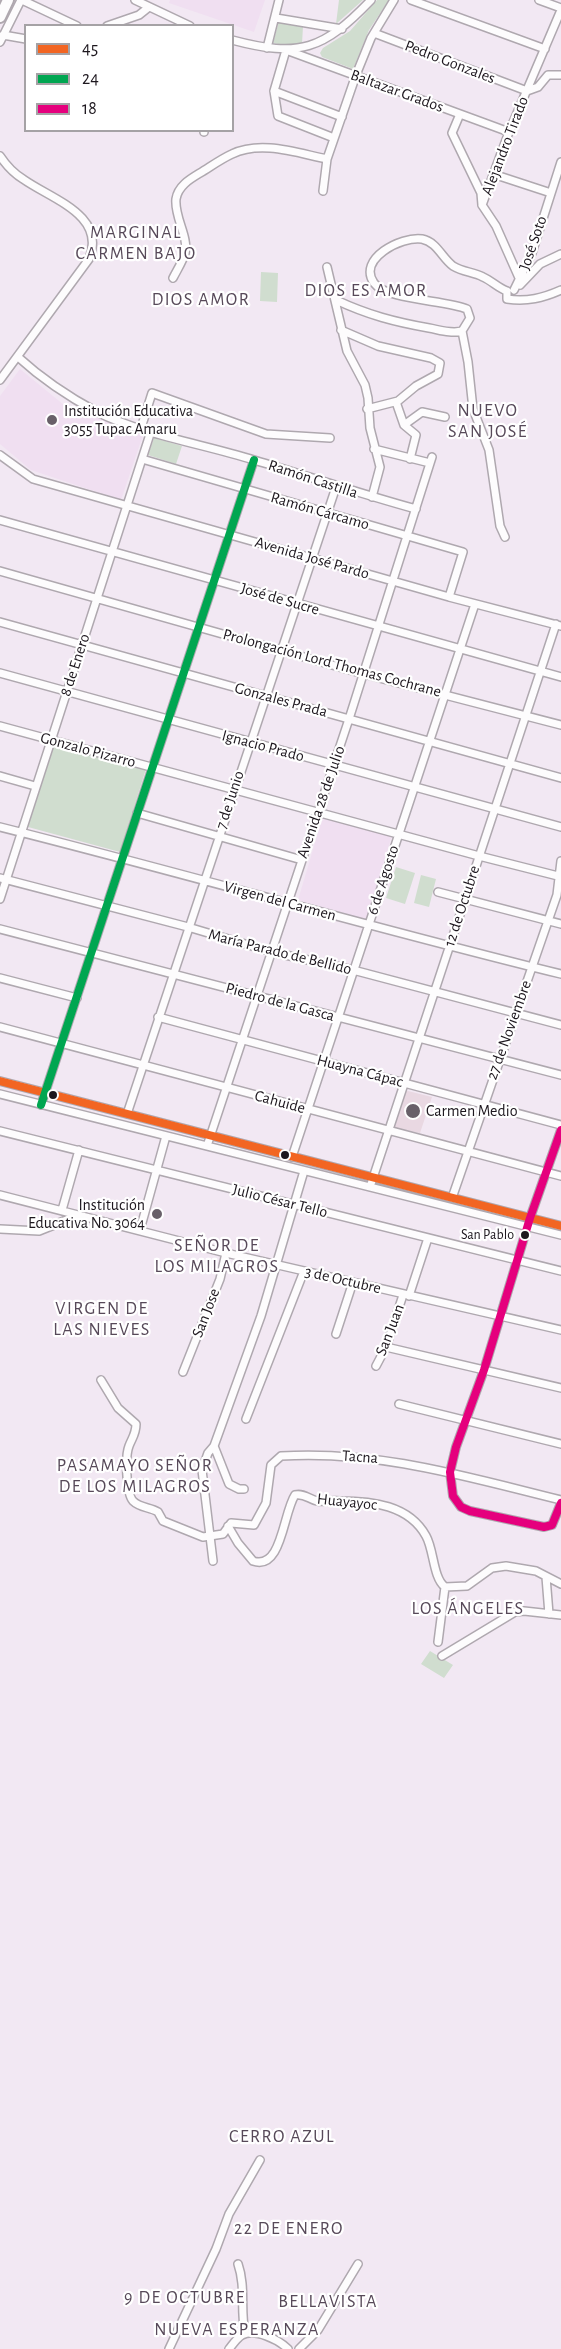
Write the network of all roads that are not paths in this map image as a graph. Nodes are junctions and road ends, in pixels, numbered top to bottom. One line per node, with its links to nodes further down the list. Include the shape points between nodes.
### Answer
1 (8, 0): 11 (highway)
2 (21, 0): 13 (street); 18 (street)
3 (135, 0): 9 (street)
4 (279, 0): 12 (street)
5 (371, 0): 16 (street)
6 (394, 0): 17 (street)
7 (411, 0): 22 (street)
8 (539, 0): 10 (street)
9 (151, 4): 14 (street, via 139,15); 15 (street)
10 (561, 9): 22 (street, Alejandro Tirado)
11 (0, 17)
12 (276, 18): 16 (street); 21 (street)
13 (73, 24)
14 (113, 24)
15 (186, 24)
16 (342, 29): 23 (street, via 310,47)
17 (374, 33): 24 (street); 27 (street, Pedro Gonzales)
18 (2, 39): 19 (street)
19 (24, 39)
20 (234, 40): 21 (street)
21 (267, 48): 23 (street)
22 (545, 49): 27 (street, Alejandro Tirado)
23 (286, 50): 24 (street, Baltazar Grados); 26 (street)
24 (356, 75): 28 (street, Baltazar Grados); 29 (street)
25 (561, 75): 27 (street, via 548,75 538,87)
26 (274, 91): 29 (street); 31 (street, via 280,118)
27 (527, 91): 30 (street, Alejandro Tirado)
28 (460, 114): 30 (street, Baltazar Grados); 38 (street, via 452,133 481,194)
29 (342, 117): 31 (street)
30 (508, 132): 35 (street, Alejandro Tirado)
31 (334, 138): 33 (street)
32 (0, 156): 48 (street, via 21,179 79,214 92,236 89,260)
33 (327, 159): 36 (street); 41 (street, via 273,149 246,149 189,180 176,196 186,252)
34 (561, 162): 37 (street, José Soto)
35 (494, 174): 37 (street); 38 (street, Alejandro Tirado)
36 (323, 191)
37 (551, 193): 42 (street, José Soto)
38 (482, 205): 42 (street, Alejandro Tirado)
39 (561, 254): 43 (street, via 540,264)
40 (327, 267): 45 (street)
41 (173, 278)
42 (520, 280): 43 (street, José Soto)
43 (510, 290): 44 (street, via 507,299 524,301); 47 (street, via 456,268 424,240 402,240 383,251 371,271 378,287 467,309 470,318)
44 (561, 290)
45 (336, 300): 46 (street); 47 (street, via 367,315 400,323 450,332)
46 (341, 330): 50 (street, via 378,346 435,359 441,365 438,374); 51 (street, via 365,385)
47 (462, 330): 71 (street, via 473,409 489,450)
48 (18, 357): 49 (street); 54 (street, Ramón Castilla, via 89,407)
49 (0, 380)
50 (396, 402): 51 (street); 53 (street)
51 (367, 409): 57 (street)
52 (445, 417): 53 (street, via 422,412)
53 (404, 425): 60 (street, via 416,435)
54 (141, 428): 55 (street, Ramón Castilla); 56 (street, via 152,393 266,434)
55 (151, 431): 59 (street, 8 de Enero); 61 (street, Ramón Castilla)
56 (330, 438)
57 (374, 449): 60 (street); 64 (street, via 380,467)
58 (0, 456): 65 (street, Avenida José Pardo, via 33,479)
59 (142, 459): 63 (street, Ramón Cárcamo); 65 (street, 8 de Enero)
60 (410, 459): 66 (street, Avenida 28 de Julio, via 431,460)
61 (254, 460): 62 (street, Ramón Castilla); 63 (street)
62 (336, 487): 64 (street, Ramón Castilla); 67 (street, 7 de Junio)
63 (245, 489): 67 (street, Ramón Cárcamo); 69 (street)
64 (372, 497): 66 (street, Ramón Castilla)
65 (126, 507): 69 (street, Avenida José Pardo); 72 (street, 8 de Enero)
66 (416, 509): 70 (street, Avenida 28 de Julio)
67 (327, 513): 70 (street, Ramón Cárcamo); 73 (street, 7 de Junio)
68 (0, 520): 72 (street, José de Sucre)
69 (230, 534): 73 (street, Avenida José Pardo); 75 (street)
70 (407, 536): 76 (street, Avenida 28 de Julio); 77 (street, Ramón Cárcamo, via 463,552)
71 (505, 537)
72 (112, 551): 75 (street, José de Sucre); 78 (street, 8 de Enero)
73 (311, 558): 76 (street, Avenida José Pardo); 79 (street, 7 de Junio)
74 (0, 571): 78 (street, Prolongación Lord Thomas Cochrane)
75 (214, 580): 79 (street, José de Sucre); 83 (street)
76 (393, 581): 77 (street, Avenida José Pardo); 84 (street, Avenida 28 de Julio)
77 (449, 597): 80 (street, Avenida José Pardo)
78 (96, 598): 83 (street, Prolongación Lord Thomas Cochrane); 85 (street, 8 de Enero)
79 (296, 603): 84 (street, José de Sucre); 86 (street, 7 de Junio)
80 (475, 604): 82 (street, Avenida José Pardo); 87 (street, 6 de Agosto)
81 (0, 622): 85 (street, Gonzales Prada)
82 (558, 625): 88 (street, 12 de Octubre)
83 (199, 626): 86 (street, Prolongación Lord Thomas Cochrane); 90 (street)
84 (378, 626): 87 (street, José de Sucre); 91 (street, Avenida 28 de Julio)
85 (81, 645): 90 (street, Gonzales Prada); 93 (street, 8 de Enero)
86 (281, 649): 91 (street, Prolongación Lord Thomas Cochrane); 95 (street, 7 de Junio)
87 (460, 649): 88 (street, José de Sucre); 94 (street, 6 de Agosto)
88 (540, 671): 92 (street, José de Sucre); 96 (street, 12 de Octubre)
89 (0, 673): 93 (street, Ignacio Prado)
90 (184, 673): 95 (street, Gonzales Prada); 98 (street)
91 (364, 674): 94 (street, Prolongación Lord Thomas Cochrane); 97 (street, Avenida 28 de Julio)
92 (561, 677)
93 (66, 690): 98 (street, Ignacio Prado); 101 (street, 8 de Enero)
94 (445, 694): 96 (street, Prolongación Lord Thomas Cochrane); 102 (street, 6 de Agosto)
95 (265, 696): 97 (street, Gonzales Prada); 103 (street, 7 de Junio)
96 (525, 716): 99 (street, Prolongación Lord Thomas Cochrane); 104 (street, 12 de Octubre)
97 (349, 719): 102 (street, Gonzales Prada); 105 (street, Avenida 28 de Julio)
98 (168, 720): 103 (street, Ignacio Prado); 106 (street)
99 (561, 725)
100 (0, 726): 101 (street, Gonzalo Pizarro)
101 (51, 740): 106 (street, Gonzalo Pizarro); 109 (street, 8 de Enero)
102 (430, 741): 104 (street, Gonzales Prada); 110 (street, 6 de Agosto)
103 (250, 742): 105 (street, Ignacio Prado); 111 (street, 7 de Junio)
104 (510, 763): 108 (street, Gonzales Prada); 112 (street, 12 de Octubre)
105 (334, 766): 110 (street, Ignacio Prado); 114 (street, Avenida 28 de Julio)
106 (152, 767): 111 (street, Gonzalo Pizarro); 113 (street)
107 (0, 776): 109 (street)
108 (561, 778)
109 (35, 786): 117 (street, 8 de Enero)
110 (414, 788): 112 (street, Ignacio Prado); 118 (street, 6 de Agosto)
111 (234, 789): 114 (street, Gonzalo Pizarro); 119 (street, 7 de Junio)
112 (495, 809): 116 (street, Ignacio Prado); 120 (street, 12 de Octubre)
113 (137, 813): 119 (street); 121 (street)
114 (318, 813): 118 (street, Gonzalo Pizarro); 122 (street, Avenida 28 de Julio)
115 (0, 827): 117 (street, Virgen del Carmen)
116 (561, 827)
117 (21, 832): 121 (street, Virgen del Carmen); 125 (street, 8 de Enero)
118 (398, 834): 120 (street, Gonzalo Pizarro); 133 (street, 6 de Agosto)
119 (219, 835): 122 (street); 126 (street, 7 de Junio)
120 (478, 856): 124 (street, Gonzalo Pizarro); 129 (street, 12 de Octubre)
121 (122, 858): 126 (street, Virgen del Carmen); 131 (street)
122 (302, 860): 130 (street, Avenida 28 de Julio)
123 (561, 861): 124 (street, 27 de Noviembre)
124 (558, 876): 132 (street, 27 de Noviembre)
125 (3, 879): 128 (street, 8 de Enero); 131 (street, María Parado de Bellido)
126 (204, 881): 130 (street, Virgen del Carmen); 135 (street, 7 de Junio)
127 (438, 892): 129 (street)
128 (0, 899)
129 (464, 900): 132 (street); 137 (street, 12 de Octubre)
130 (288, 903): 133 (street, Virgen del Carmen); 138 (street, Avenida 28 de Julio)
131 (107, 906): 135 (street, María Parado de Bellido); 139 (street)
132 (546, 921): 134 (street); 140 (street, 27 de Noviembre)
133 (369, 924): 137 (street, Virgen del Carmen); 141 (street, 6 de Agosto)
134 (561, 924)
135 (188, 927): 138 (street, María Parado de Bellido); 142 (street, 7 de Junio)
136 (0, 929): 139 (street, Piedro de la Gasca)
137 (449, 946): 140 (street, Virgen del Carmen); 145 (street, 12 de Octubre)
138 (272, 952): 141 (street, María Parado de Bellido); 146 (street, Avenida 28 de Julio)
139 (92, 953): 142 (street, Piedro de la Gasca); 147 (street)
140 (532, 967): 143 (street, Virgen del Carmen); 148 (street, 27 de Noviembre)
141 (354, 970): 145 (street, María Parado de Bellido); 150 (street, 6 de Agosto)
142 (172, 974): 146 (street, Piedro de la Gasca); 149 (street, 7 de Junio)
143 (561, 974)
144 (0, 978): 147 (street)
145 (434, 992): 148 (street, María Parado de Bellido); 153 (street, 12 de Octubre)
146 (256, 996): 150 (street, Piedro de la Gasca); 154 (street, Avenida 28 de Julio)
147 (76, 998): 155 (street)
148 (515, 1013): 151 (street, María Parado de Bellido); 156 (street, 27 de Noviembre)
149 (158, 1017): 154 (street, Huayna Cápac); 158 (street, 7 de Junio)
150 (338, 1017): 153 (street, Piedro de la Gasca); 157 (street, 6 de Agosto)
151 (561, 1025)
152 (0, 1027): 155 (street, Cahuide)
153 (418, 1038): 156 (street, Piedro de la Gasca); 161 (street, 12 de Octubre)
154 (242, 1040): 157 (street, Huayna Cápac); 162 (street, Avenida 28 de Julio)
155 (62, 1042): 158 (street, Cahuide); 163 (street)
156 (499, 1059): 159 (street, Piedro de la Gasca); 165 (street, 27 de Noviembre)
157 (323, 1062): 161 (street, Huayna Cápac); 167 (street, 6 de Agosto)
158 (143, 1064): 162 (street, Cahuide); 168 (street, 7 de Junio)
159 (561, 1075)
160 (0, 1081): 163 (street)
161 (403, 1083): 165 (street, Huayna Cápac); 170 (street, 12 de Octubre)
162 (226, 1088): 167 (street, Cahuide); 174 (street, Avenida 28 de Julio)
163 (45, 1093): 166 (street); 168 (street)
164 (0, 1094): 166 (street)
165 (483, 1104): 169 (street, Huayna Cápac); 177 (street, 27 de Noviembre)
166 (41, 1105): 173 (street)
167 (308, 1109): 170 (street, Cahuide); 178 (street, 6 de Agosto)
168 (127, 1114): 174 (street)
169 (561, 1125)
170 (388, 1130): 177 (street, Cahuide); 183 (street, 12 de Octubre)
171 (561, 1130): 181 (street)
172 (0, 1131): 176 (street, Julio César Tello)
173 (166, 1136): 175 (street); 179 (street)
174 (211, 1136): 175 (street, Avenida 28 de Julio); 178 (street)
175 (207, 1146): 180 (street)
176 (79, 1150): 179 (street, Julio César Tello); 188 (street)
177 (468, 1151): 181 (street, Cahuide); 186 (street, 27 de Noviembre)
178 (292, 1157): 183 (street)
179 (157, 1169): 187 (street, Julio César Tello); 194 (street)
180 (304, 1171): 184 (street); 187 (street)
181 (546, 1172): 182 (street, Cahuide); 190 (street)
182 (561, 1176)
183 (372, 1178): 184 (street, 12 de Octubre); 186 (street)
184 (369, 1187): 192 (street)
185 (0, 1195): 188 (street, 3 de Octubre)
186 (452, 1198): 190 (street)
187 (293, 1205): 196 (street, Julio César Tello); 199 (street)
188 (62, 1210): 189 (street, 3 de Octubre)
189 (92, 1218): 193 (street, via 70,1219 39,1231); 194 (street, 3 de Octubre)
190 (530, 1218): 191 (street); 192 (street)
191 (561, 1226)
192 (527, 1227): 195 (street); 198 (street)
193 (0, 1229)
194 (140, 1230): 197 (street, 3 de Octubre)
195 (561, 1235)
196 (428, 1238): 198 (street, Julio César Tello); 203 (street, San Juan)
197 (226, 1253): 199 (street, 3 de Octubre); 210 (street, San Jose, via 220,1279)
198 (517, 1260): 201 (street, Julio César Tello); 204 (street)
199 (276, 1265): 200 (street, 3 de Octubre); 217 (street)
200 (304, 1270): 202 (street, 3 de Octubre); 214 (street)
201 (561, 1271)
202 (353, 1282): 203 (street, 3 de Octubre); 206 (street)
203 (406, 1295): 204 (street, 3 de Octubre); 207 (street, San Juan)
204 (500, 1317): 205 (street, 3 de Octubre); 209 (street)
205 (561, 1330)
206 (336, 1334)
207 (386, 1347): 208 (street, San Juan); 209 (street)
208 (376, 1366)
209 (484, 1370): 212 (street); 215 (street)
210 (183, 1372)
211 (101, 1380): 222 (street, via 118,1408 136,1424 127,1465 131,1498 159,1512 163,1521)
212 (561, 1388)
213 (399, 1404): 215 (street)
214 (246, 1419)
215 (466, 1422): 216 (street); 218 (street)
216 (561, 1444)
217 (214, 1446): 219 (street, via 229,1484); 222 (street, via 202,1470)
218 (450, 1472): 220 (street, Tacna); 220 (street, via 453,1496 470,1511 544,1527 552,1525); 221 (street, Tacna, via 374,1458 281,1456 271,1465 266,1503 256,1522 250,1526)
219 (244, 1489)
220 (561, 1502)
221 (228, 1526): 222 (street, Tacna, via 223,1534); 226 (street, Huayayoc, via 253,1561 266,1562 273,1557 289,1507 298,1494 318,1501 382,1505 409,1516 421,1529 440,1584)
222 (210, 1537): 223 (street)
223 (213, 1561)
224 (546, 1577): 225 (street); 226 (street, via 536,1571 506,1566 492,1568 467,1586); 227 (street)
225 (561, 1584)
226 (445, 1587): 229 (street)
227 (549, 1614): 228 (street); 230 (street, via 515,1612)
228 (561, 1616)
229 (438, 1642)
230 (442, 1656)
231 (260, 2160): 235 (street, via 226,2221)
232 (238, 2264): 234 (street, via 242,2280)
233 (358, 2264): 238 (street, via 318,2330)
234 (242, 2336): 236 (street); 237 (street, via 270,2338)
235 (169, 2349)
236 (229, 2349)
237 (288, 2349)
238 (299, 2349)

